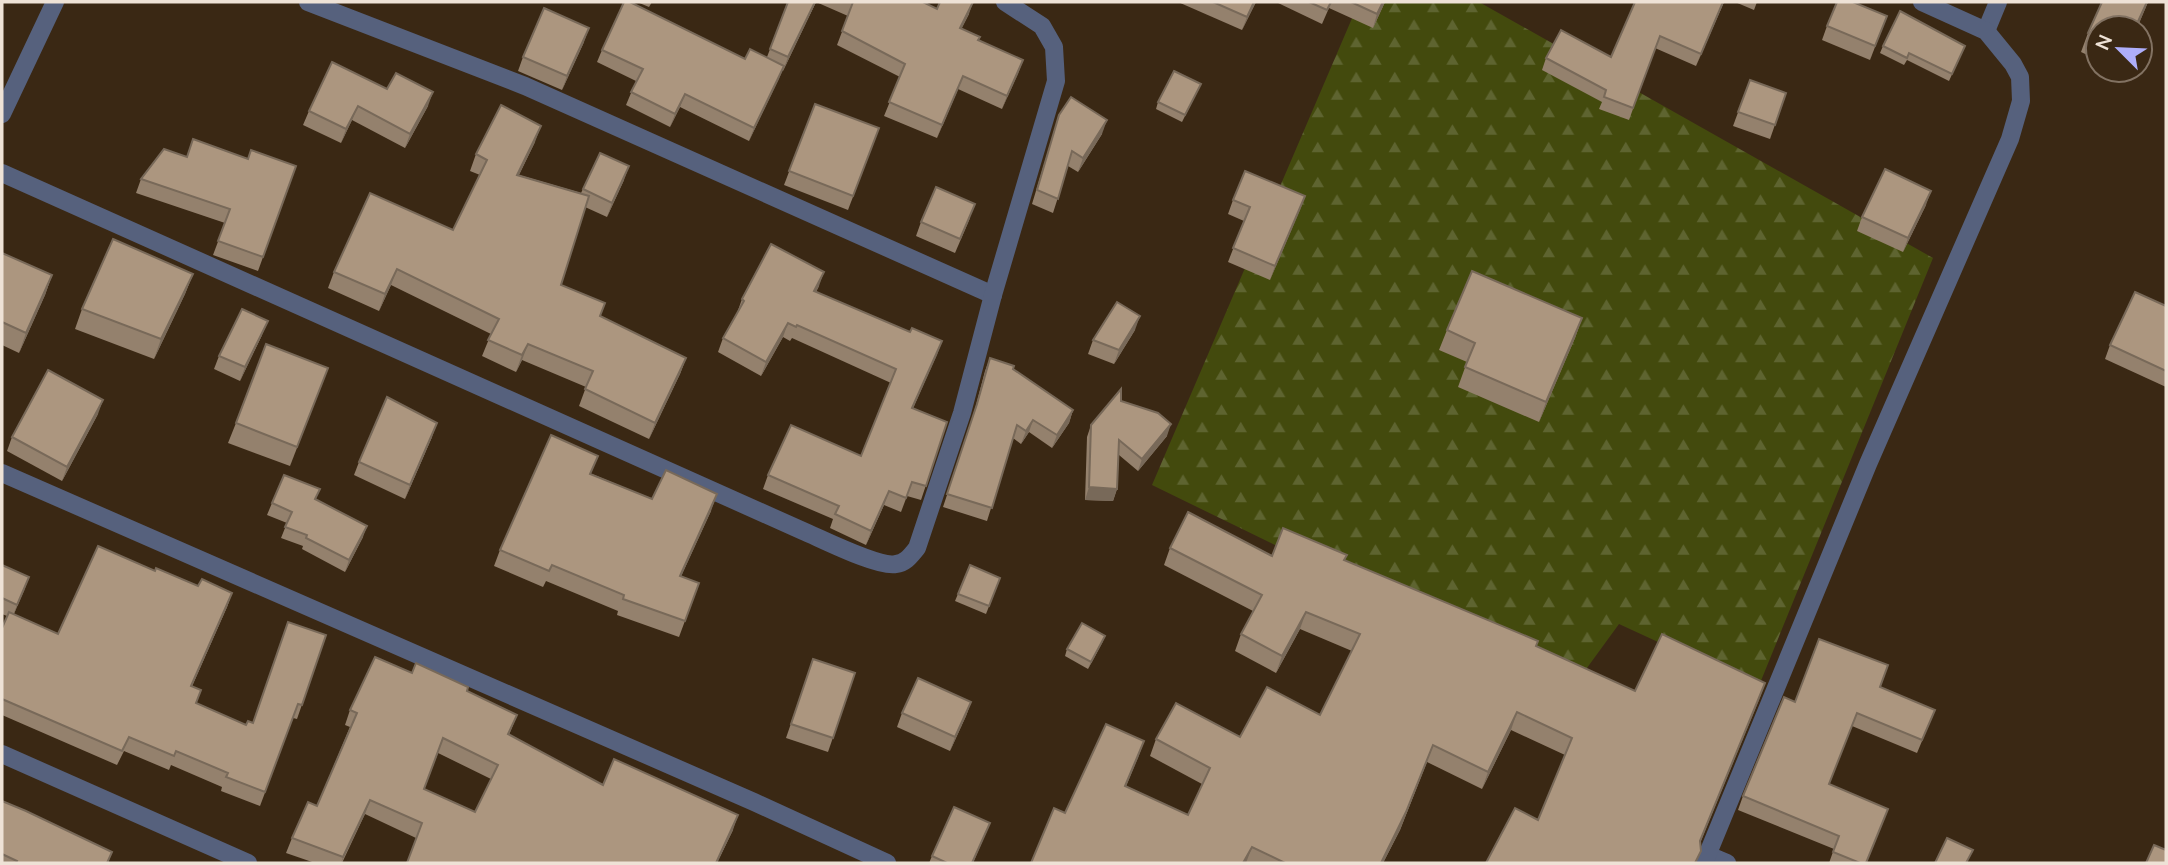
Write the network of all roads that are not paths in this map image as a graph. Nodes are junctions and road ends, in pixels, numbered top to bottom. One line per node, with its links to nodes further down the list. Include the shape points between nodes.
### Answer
1 (308, 2): 9 (street, via 525,86)
2 (1005, 2): 9 (street, via 1042,26 1054,47 1056,81)
3 (1922, 2): 6 (street)
4 (1998, 2): 6 (street)
5 (49, 4): 7 (street)
6 (1986, 31): 12 (street, via 2020,77 2021,101 2010,139 1868,464)
7 (2, 114)
8 (2, 173): 9 (street, via 803,531 891,565 909,559 917,548 962,414)
9 (993, 295)
10 (2, 472): 14 (street)
11 (2, 754): 13 (street)
12 (1706, 859): 15 (street)
13 (248, 863)
14 (887, 863)
15 (1727, 863)

